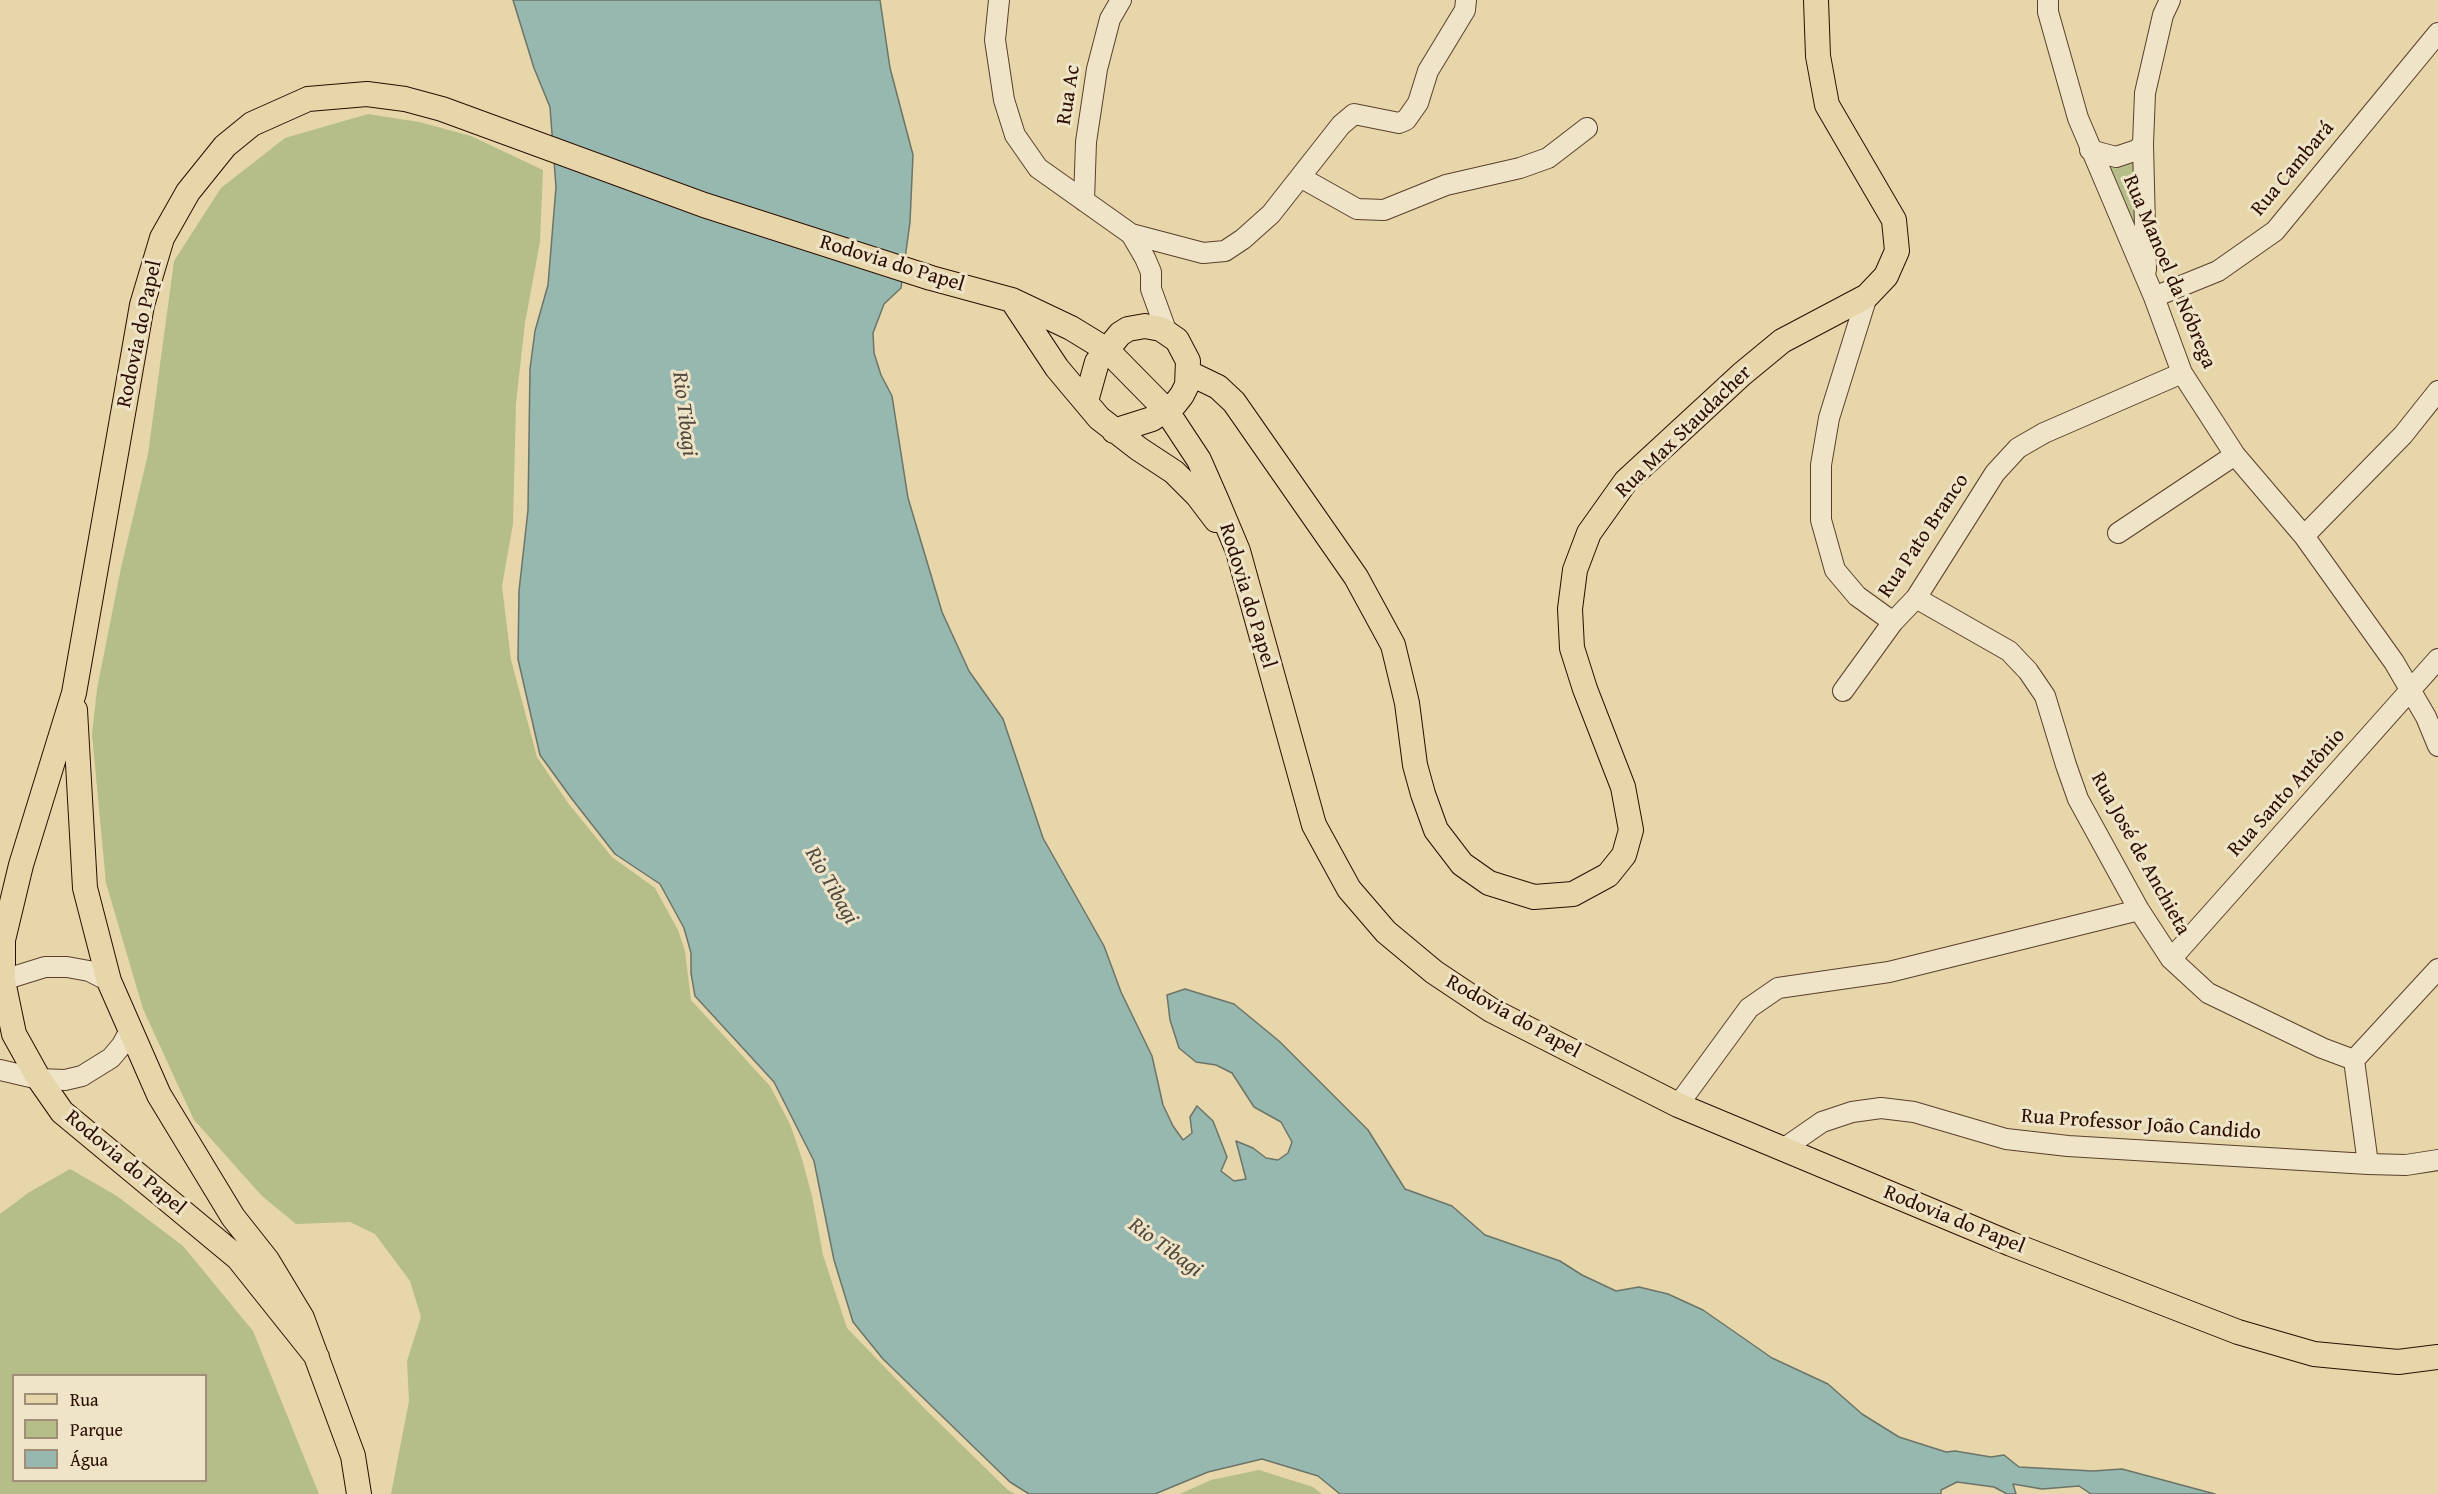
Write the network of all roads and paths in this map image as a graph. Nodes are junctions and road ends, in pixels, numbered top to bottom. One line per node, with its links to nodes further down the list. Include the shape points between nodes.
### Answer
1 (999, 0): 12 (street, via 995,40 1004,100 1015,135 1038,168)
2 (1121, 0): 12 (street, Rua Ac, via 1110,19 1097,69 1086,142)
3 (1816, 0): 16 (main road, Rua Max Staudacher, via 1818,56 1827,105 1894,220 1897,251 1886,276)
4 (2048, 0): 10 (street, Rua Manoel da Nóbrega, via 2048,12)
5 (2170, 0): 9 (street, via 2145,93)
6 (1465, 5): 11 (street, via 1406,120 1399,123 1354,114)
7 (2438, 33): 14 (street, Rua Cambará, via 2275,231 2218,271)
8 (1587, 128): 11 (street, via 1548,158 1446,185 1384,210 1357,209)
9 (2143, 144): 10 (street, via 2116,157); 14 (street)
10 (2090, 150): 14 (street, Rua Manoel da Nóbrega)
11 (1300, 177): 13 (street, via 1271,214 1225,251 1203,253)
12 (1084, 201): 13 (street)
13 (1131, 234): 15 (street, via 1146,258)
14 (2150, 288): 22 (street, Rua Manoel da Nóbrega)
15 (1151, 289): 18 (street); 19 (street)
16 (1867, 296): 21 (main road, Rua Max Staudacher, via 1782,341 1742,374 1626,481 1589,533 1575,570 1570,609 1572,648 1623,787 1631,830 1624,855 1608,875 1573,894 1534,897 1490,883 1462,864 1436,830 1415,765 1407,703 1393,645 1356,577 1234,402 1218,387); 32 (street, Rua Pato Branco, via 1829,418 1821,465 1821,520 1835,570 1857,596)
17 (1012, 300): 20 (main road, Rodovia do Papel); 24 (main road, via 1057,368); 36 (main road, Rodovia do Papel, via 704,205 405,99 367,94 308,99 252,124 225,146 188,192 162,237 142,305)
18 (1137, 326): 19 (main road); 20 (main road, via 1120,334)
19 (1167, 333): 21 (main road, via 1184,350)
20 (1107, 350): 24 (main road, via 1097,362); 25 (main road, Rodovia do Papel)
21 (1189, 373): 25 (main road, via 1182,395)
22 (2182, 373): 27 (street, Rua Manoel da Nóbrega); 31 (street, Rua Pato Branco, via 2018,448 1995,473)
23 (2438, 391): 29 (street, via 2403,435)
24 (1086, 401): 26 (main road)
25 (1166, 410): 26 (main road); 30 (main road, Rodovia do Papel, via 1199,460)
26 (1114, 431): 30 (main road, via 1174,472 1211,511)
27 (2235, 455): 28 (street); 29 (street, Rua Manoel da Nóbrega)
28 (2118, 532)
29 (2304, 536): 35 (street, Rua Manoel da Nóbrega, via 2394,662)
30 (1238, 551): 47 (main road, Rodovia do Papel, via 1314,825 1349,889 1386,932 1434,972 1481,1003)
31 (1916, 598): 32 (street, Rua Pato Branco); 38 (street, Rua José de Anchieta, via 2009,651 2028,671 2045,696 2078,799)
32 (1893, 622): 34 (street)
33 (2438, 659): 35 (street, Rua Santo Antônio)
34 (1843, 691)
35 (2410, 691): 37 (street, Rua Manoel da Nóbrega); 39 (street, Rua Santo Antônio)
36 (74, 693): 41 (main road, Rodovia do Papel, via 13,897 3,940); 42 (main road, Rodovia do Papel, via 85,888)
37 (2438, 746)
38 (2139, 909): 39 (street, Rua José de Anchieta); 47 (street, via 1889,972 1778,988 1749,1008)
39 (2171, 959): 44 (street, Rua José de Anchieta, via 2208,993)
40 (2438, 969): 44 (street)
41 (2, 981): 42 (street, via 45,967 67,967 89,971); 46 (main road, Rodovia do Papel, via 14,1034)
42 (109, 981): 43 (main road, Rodovia do Papel)
43 (130, 1030): 46 (street, via 111,1058 97,1068 65,1080); 51 (main road, Rodovia do Papel, via 159,1095 233,1217 267,1260 297,1309)
44 (2354, 1060): 50 (street)
45 (0, 1070): 46 (street)
46 (39, 1079): 51 (main road, Rodovia do Papel, via 62,1112 238,1258)
47 (1678, 1105): 48 (main road, Rodovia do Papel)
48 (1783, 1149): 50 (street, Rua Professor João Candido, via 1822,1122 1881,1108 1914,1112 2006,1139); 52 (main road, Rodovia do Papel, via 2011,1244 2238,1332 2314,1354 2398,1362)
49 (2438, 1160): 50 (street, Rua Professor João Candido, via 2406,1165)
50 (2368, 1164)
51 (317, 1357): 53 (main road, Rodovia do Papel, via 352,1456)
52 (2438, 1357)
53 (359, 1494)

